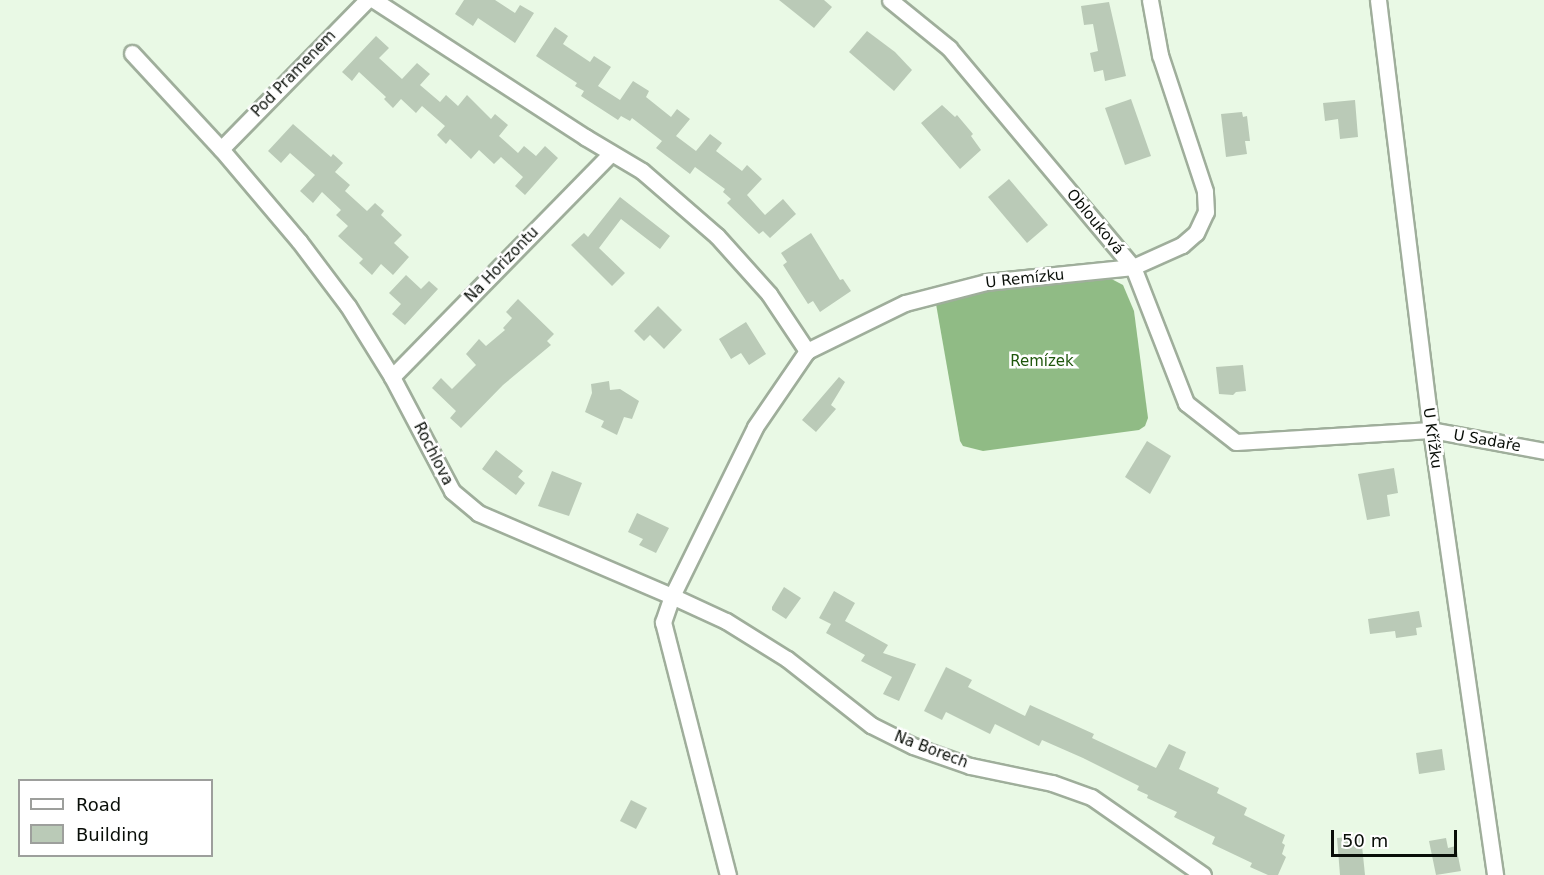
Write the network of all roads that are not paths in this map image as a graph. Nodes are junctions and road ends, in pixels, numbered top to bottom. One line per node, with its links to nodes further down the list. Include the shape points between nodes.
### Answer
1 (367, 0): 7 (street, Pod Pramenem)
2 (374, 0): 8 (street)
3 (890, 0): 9 (street, Oblouková, via 949,48)
4 (1150, 0): 9 (street, Oblouková, via 1160,55 1205,191 1206,212 1196,233 1182,245)
5 (1378, 0): 12 (street, U Křížku)
6 (132, 53): 7 (street, Rochlova)
7 (221, 149): 11 (street, Rochlova, via 341,297)
8 (612, 153): 10 (street, via 642,171 717,236 769,294); 11 (street, Na Horizontu)
9 (1133, 267): 10 (street, U Remízku, via 986,282 905,303); 12 (street, via 1186,403 1236,442)
10 (807, 351): 14 (street, U Remízku, via 755,427)
11 (392, 377): 14 (street, Rochlova, via 452,491 478,513)
12 (1431, 430): 13 (street, U Sadaře); 17 (street, U Křížku)
13 (1544, 450)
14 (672, 596): 15 (street, via 663,622); 16 (street, Na Borech, via 726,621 787,659 870,725 913,746 970,766 1052,783 1091,797)
15 (728, 875)
16 (1203, 875)
17 (1496, 875)

